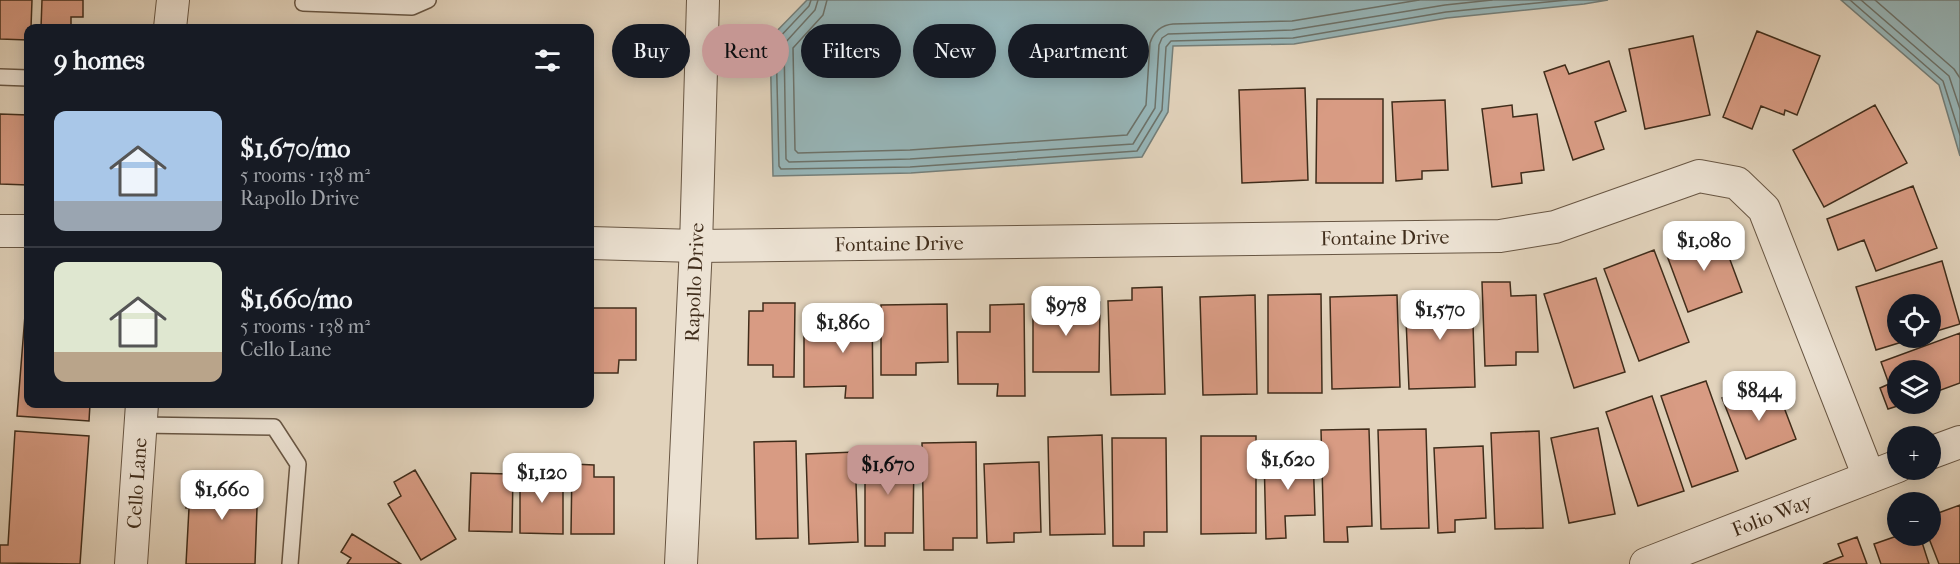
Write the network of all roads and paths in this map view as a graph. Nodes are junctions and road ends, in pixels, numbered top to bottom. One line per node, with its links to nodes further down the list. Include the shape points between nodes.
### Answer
1 (173, 0): 5 (street)
2 (428, 0): 4 (lane, via 412,7)
3 (703, 0): 11 (street, Rapollo Drive)
4 (303, 3)
5 (170, 24)
6 (0, 77): 7 (lane)
7 (24, 78)
8 (0, 231): 9 (street)
9 (24, 231)
10 (594, 243): 11 (street, Fontaine Drive)
11 (696, 246): 16 (street, Fontaine Drive, via 1500,236 1555,227 1699,176 1737,183 1764,208); 19 (street, Rapollo Drive)
12 (141, 414): 17 (street, Cello Lane); 18 (lane, via 274,427 298,464)
13 (1960, 442): 14 (street)
14 (1941, 449)
15 (1887, 470): 16 (street, Folio Way)
16 (1869, 477): 20 (street, Folio Way)
17 (130, 564)
18 (290, 564)
19 (681, 564)
20 (1646, 564)

